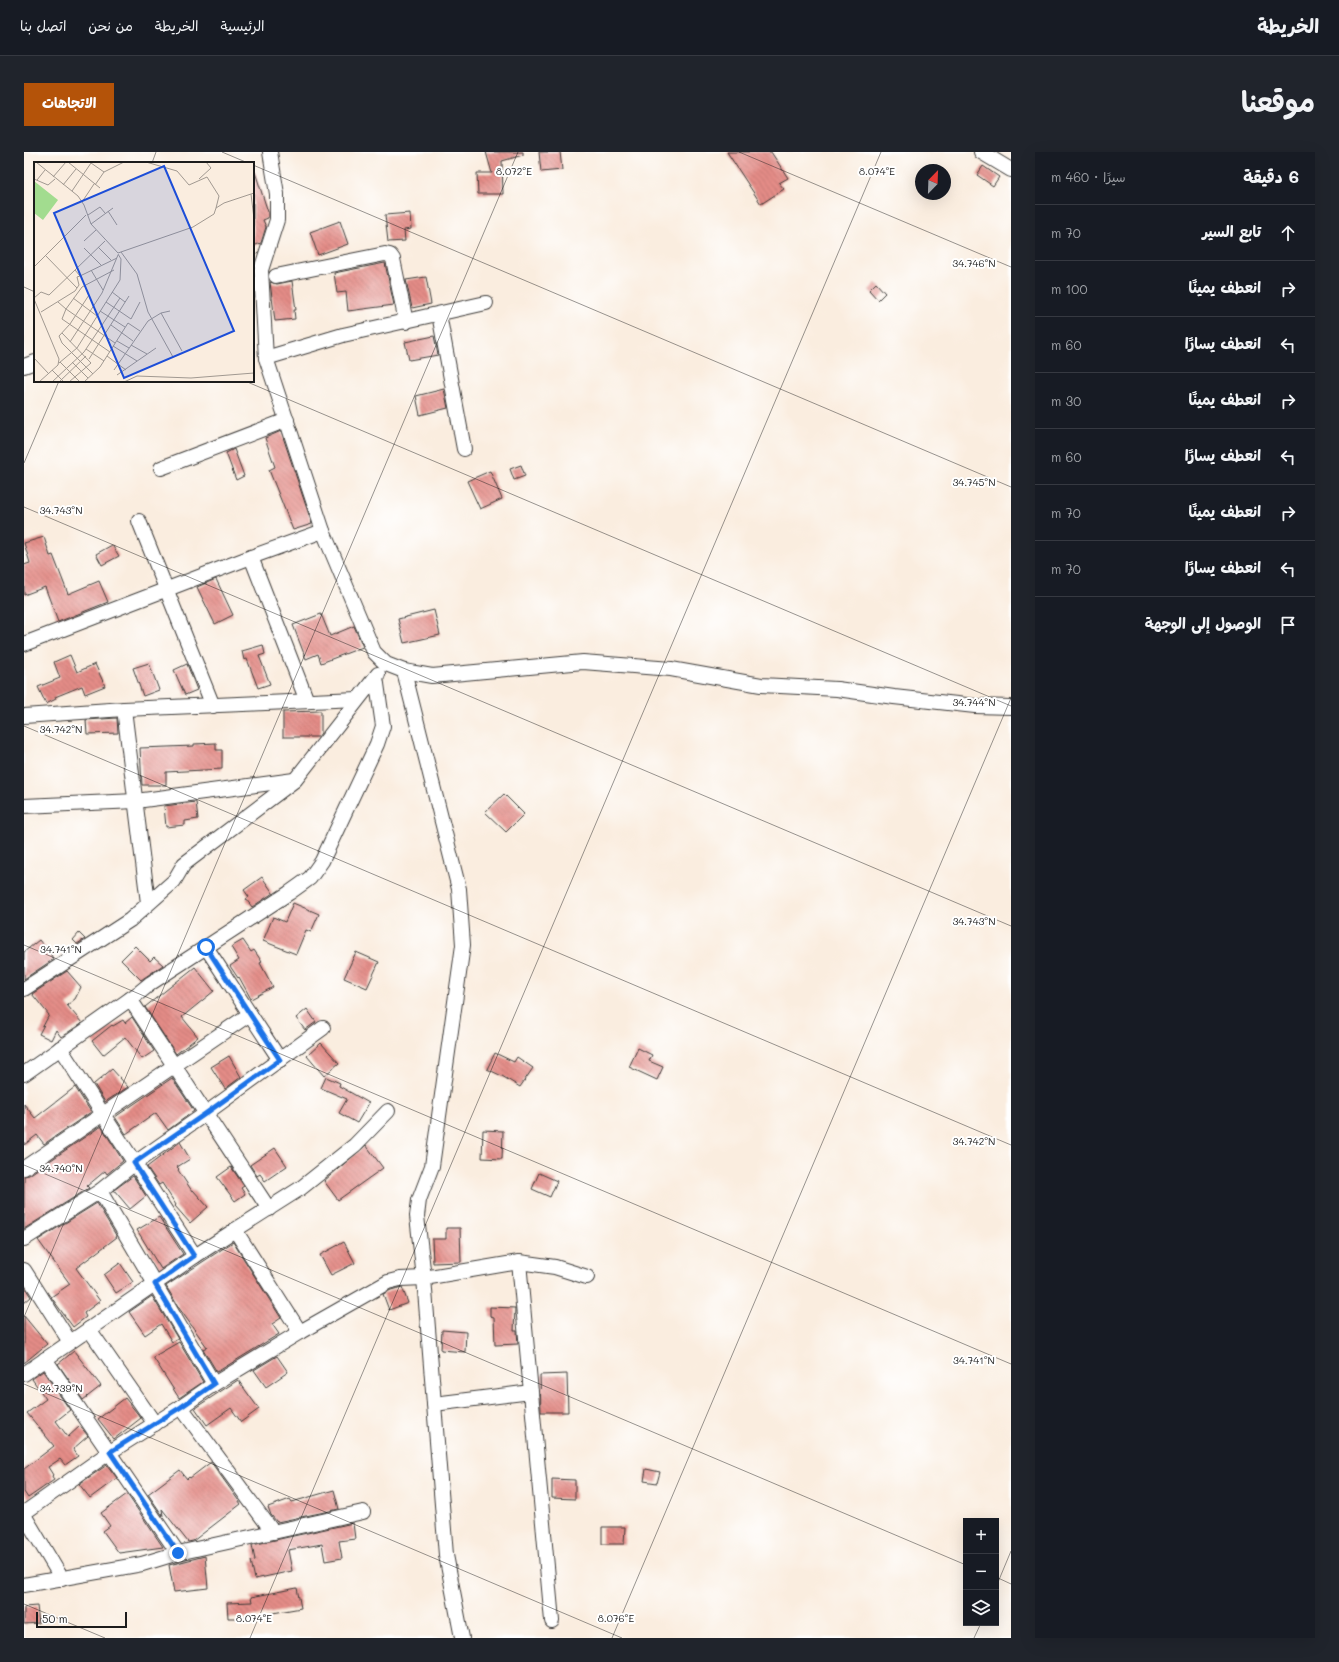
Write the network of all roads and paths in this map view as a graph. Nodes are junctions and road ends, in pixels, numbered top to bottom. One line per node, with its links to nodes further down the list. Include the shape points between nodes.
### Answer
1 (273, 154): 4 (street, via 277,220)
2 (990, 154): 3 (street)
3 (1011, 170)
4 (257, 272): 9 (street)
5 (276, 276): 8 (street, via 390,255)
6 (486, 303): 7 (street)
7 (439, 314): 8 (street); 13 (street)
8 (406, 322): 9 (street, via 343,335)
9 (266, 358): 12 (street)
10 (34, 362): 11 (street)
11 (24, 366)
12 (287, 420): 14 (street); 16 (street)
13 (464, 449)
14 (161, 468)
15 (139, 521): 18 (street)
16 (323, 531): 17 (street); 20 (street, via 374,652)
17 (251, 557): 18 (street); 24 (street)
18 (167, 589): 19 (street); 25 (street)
19 (24, 644)
20 (386, 664): 21 (street); 22 (street)
21 (404, 671): 26 (street, via 432,676 590,662 671,669 761,685 837,689 894,698); 54 (street, via 460,888 463,945 432,1166 419,1200 417,1216)
22 (376, 677): 23 (street); 33 (street, via 383,726 322,861 310,878 294,890)
23 (357, 699): 24 (street); 29 (street)
24 (307, 701): 25 (street)
25 (213, 706): 27 (street)
26 (1011, 707)
27 (124, 709): 28 (street); 30 (street)
28 (24, 716)
29 (295, 780): 30 (street); 32 (street, via 184,864 174,881)
30 (136, 801): 31 (street); 32 (street)
31 (24, 806)
32 (148, 903): 34 (street, via 130,920)
33 (206, 947): 35 (street); 36 (street)
34 (24, 989)
35 (130, 999): 38 (street); 40 (street)
36 (250, 1014): 39 (street); 40 (street)
37 (323, 1028): 39 (street)
38 (60, 1048): 41 (street); 43 (street)
39 (280, 1060): 44 (street)
40 (173, 1066): 43 (street); 44 (street)
41 (24, 1074)
42 (388, 1111): 48 (street, via 355,1145 301,1188)
43 (102, 1113): 45 (street); 46 (street)
44 (205, 1114): 45 (street); 48 (street)
45 (134, 1163): 47 (street); 51 (street)
46 (24, 1168)
47 (100, 1191): 50 (street); 56 (street)
48 (269, 1209): 49 (street)
49 (235, 1230): 51 (street); 58 (street)
50 (24, 1239)
51 (194, 1256): 56 (street)
52 (518, 1262): 54 (street); 55 (street, via 555,1267); 63 (street)
53 (24, 1270): 59 (street)
54 (424, 1278): 58 (street, via 388,1282); 64 (street)
55 (587, 1278)
56 (155, 1284): 57 (street); 62 (street)
57 (89, 1329): 59 (street); 66 (street)
58 (300, 1332): 62 (street)
59 (70, 1342): 60 (street)
60 (46, 1359): 61 (street); 67 (street)
61 (24, 1374)
62 (214, 1384): 65 (street)
63 (531, 1392): 64 (street); 74 (street)
64 (434, 1404): 75 (street, via 446,1555)
65 (181, 1407): 66 (street); 70 (street)
66 (155, 1424): 67 (street)
67 (110, 1452): 69 (street); 71 (street)
68 (364, 1512): 70 (street)
69 (24, 1514): 72 (street)
70 (272, 1532): 71 (street)
71 (178, 1553): 72 (street, via 142,1564)
72 (62, 1579): 73 (street)
73 (24, 1585)
74 (552, 1621)
75 (462, 1638)

